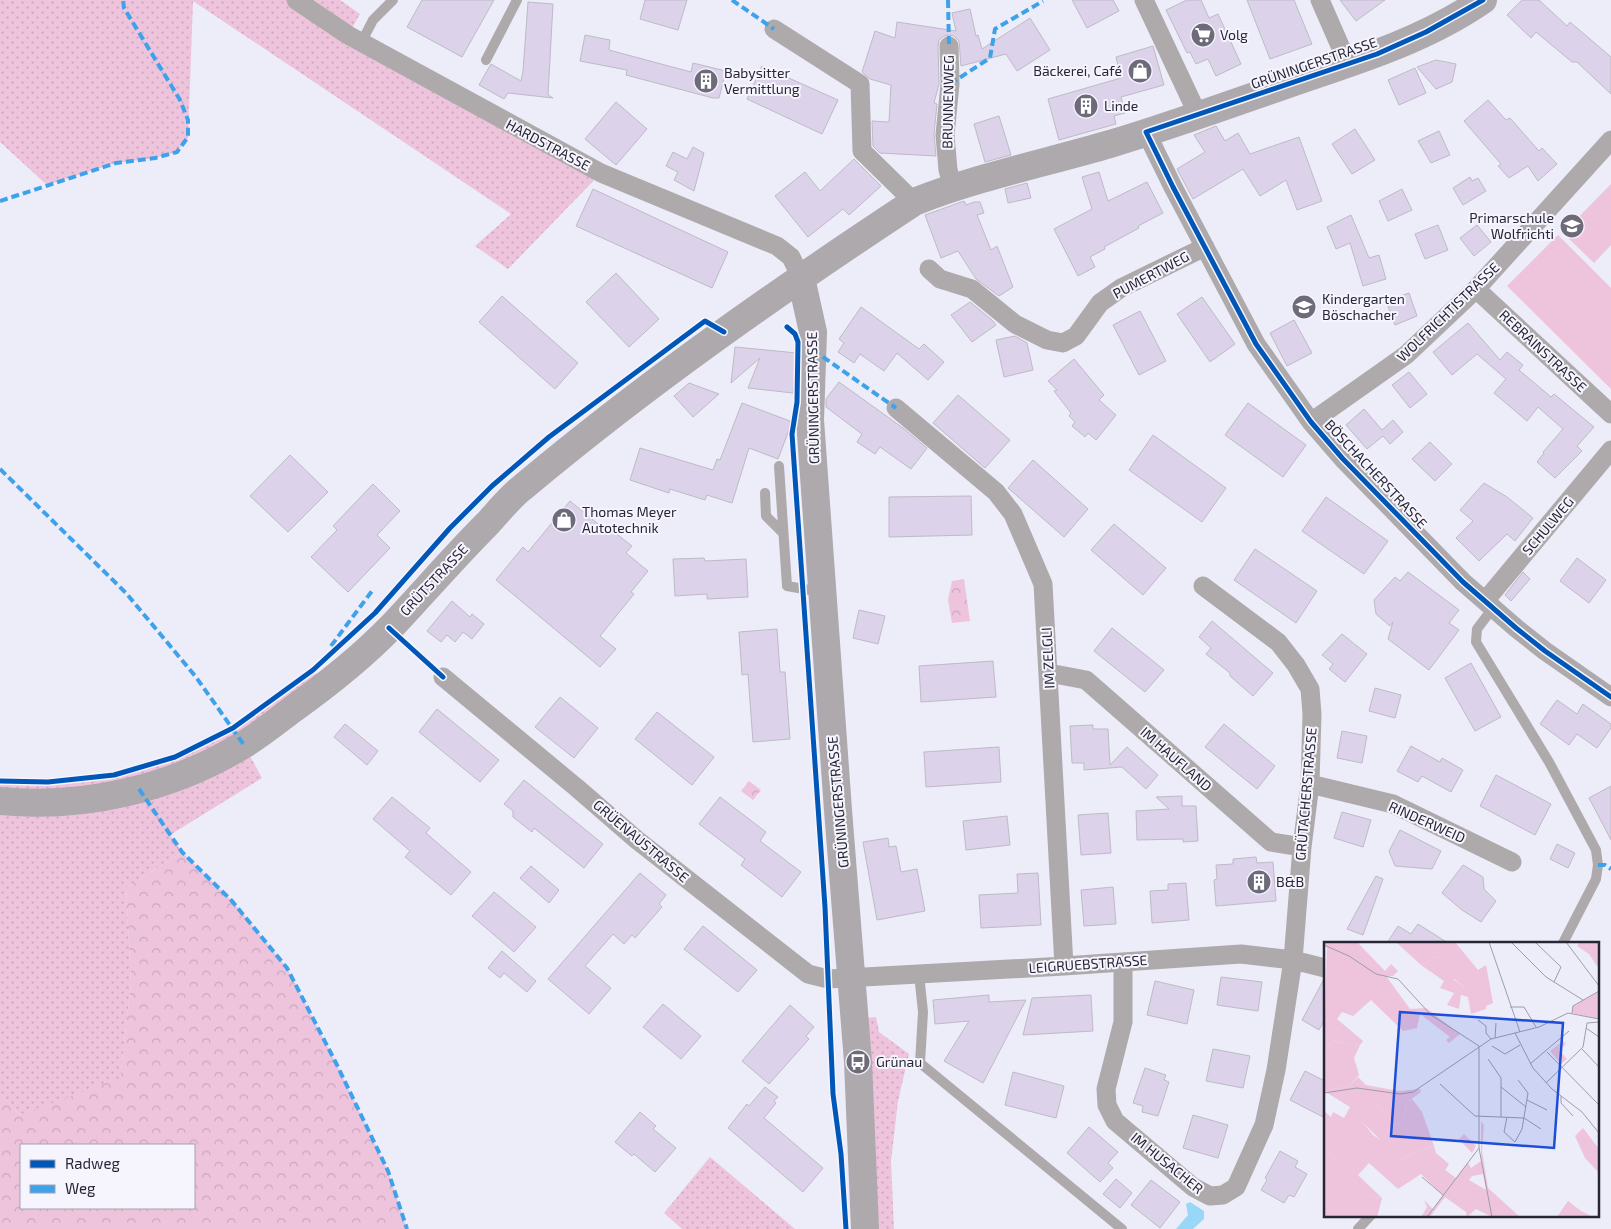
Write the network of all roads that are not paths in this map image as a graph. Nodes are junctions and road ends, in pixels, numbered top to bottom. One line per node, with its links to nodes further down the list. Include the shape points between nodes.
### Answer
1 (296, 0): 8 (street, HARDSTRASSE)
2 (393, 0): 8 (lane, via 373,20)
3 (517, 0): 10 (lane)
4 (1144, 0): 12 (street)
5 (1320, 0): 11 (street)
6 (1483, 0): 11 (main road, GRÜNINGERSTRASSE, via 1426,32)
7 (774, 29): 16 (street, via 860,84 862,151)
8 (361, 43): 19 (street, HARDSTRASSE, via 601,173 777,246 791,257)
9 (949, 46): 15 (street, BRUNNENWEG, via 950,84 945,135)
10 (486, 60)
11 (1348, 64): 12 (main road, GRÜNINGERSTRASSE)
12 (1198, 116): 13 (main road, GRÜNINGERSTRASSE)
13 (1146, 132): 15 (main road, GRÜNINGERSTRASSE); 17 (street, BÖSCHACHERSTRASSE)
14 (1611, 140): 20 (street, WOLFRICHTISTRASSE)
15 (952, 187): 16 (main road, GRÜNINGERSTRASSE)
16 (914, 202): 19 (main road, GRÜNINGERSTRASSE)
17 (1205, 247): 18 (street, PUMERTWEG, via 1121,288 1100,304 1076,336 1063,343 1047,340 1015,324 972,289 940,279); 23 (street, BÖSCHACHERSTRASSE, via 1256,344)
18 (929, 269)
19 (801, 278): 29 (main road, GRÜNINGERSTRASSE, via 813,332 810,420); 35 (main road, GRÜTSTRASSE, via 632,399 519,490 389,628 327,685 244,745 181,776 139,789 58,803)
20 (1476, 289): 22 (street, REBRAINSTRASSE); 23 (street, WOLFRICHTISTRASSE, via 1406,355)
21 (896, 408): 31 (street, IM ZELGLI, via 996,492 1012,514 1044,584)
22 (1611, 414)
23 (1311, 422): 30 (street, BÖSCHACHERSTRASSE, via 1463,582)
24 (1611, 450): 30 (street, SCHULWEG)
25 (779, 466): 27 (lane)
26 (765, 493): 27 (lane, via 766,516)
27 (783, 533): 29 (lane, via 787,586)
28 (1203, 586): 34 (street, GRÜTACHERSTRASSE, via 1278,642 1310,688)
29 (822, 592): 44 (main road, GRÜNINGERSTRASSE)
30 (1489, 604): 33 (street, BÖSCHACHERSTRASSE, via 1545,651); 38 (lane, via 1477,629 1476,642 1549,762 1596,850 1596,879)
31 (1049, 673): 36 (street, IM HAUFLAND, via 1086,680 1271,842); 41 (street, IM ZELGLI)
32 (443, 677): 44 (street, GRÜENAUSTRASSE, via 637,840 794,964 808,974 828,978)
33 (1611, 697)
34 (1310, 784): 36 (street, GRÜTACHERSTRASSE); 37 (street, RINDERWEID, via 1393,804)
35 (0, 801)
36 (1302, 847): 39 (street, GRÜTACHERSTRASSE)
37 (1512, 862)
38 (1564, 942)
39 (1293, 960): 40 (street, LEIGRUEBSTRASSE, via 1241,954); 40 (street, IM HUSACHER, via 1264,1125 1236,1187 1223,1195 1210,1196 1193,1187 1115,1121 1107,1105 1106,1089 1123,1022); 42 (street, LEIGRUEBSTRASSE)
40 (1122, 962): 41 (street, LEIGRUEBSTRASSE)
41 (1064, 966): 43 (street, LEIGRUEBSTRASSE)
42 (1324, 968)
43 (919, 974): 44 (street, LEIGRUEBSTRASSE); 47 (lane, via 923,1012 920,1063)
44 (851, 977): 46 (main road, GRÜNINGERSTRASSE)
45 (1370, 1216): 48 (lane)
46 (865, 1229)
47 (1122, 1229)
48 (1358, 1229)

